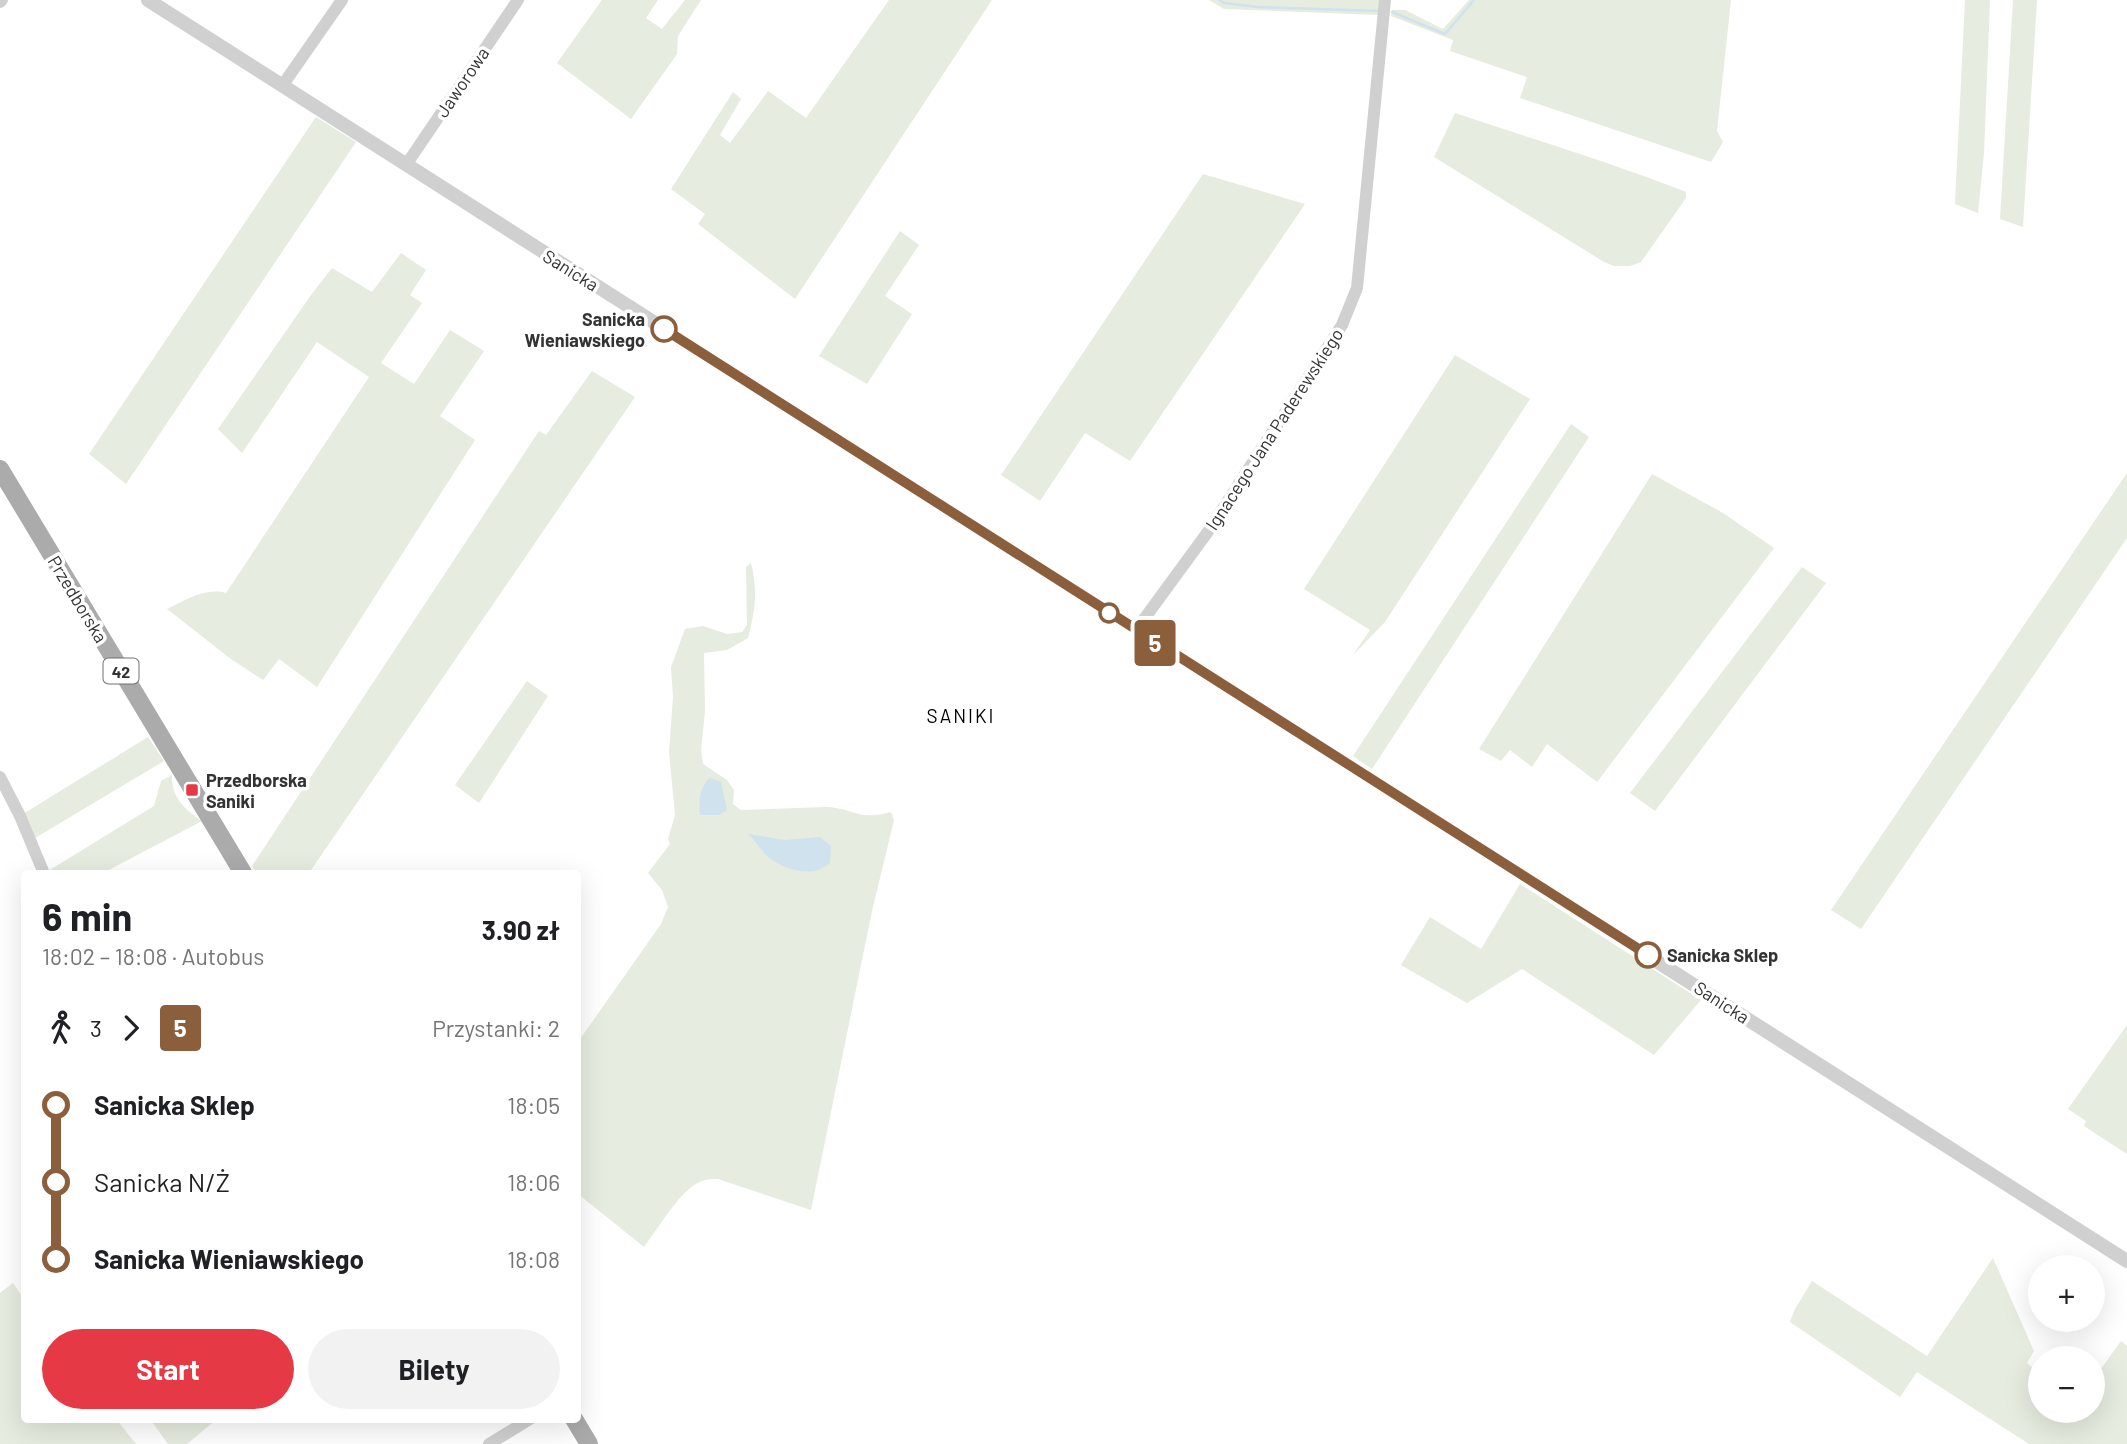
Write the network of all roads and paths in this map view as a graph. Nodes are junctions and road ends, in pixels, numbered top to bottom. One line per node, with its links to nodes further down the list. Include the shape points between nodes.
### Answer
1 (148, 0): 5 (street, Sanicka)
2 (342, 0): 5 (street)
3 (518, 0): 6 (street, Jaworowa)
4 (1385, 0): 8 (street, Ignacego Jana Paderewskiego, via 1357,288 1342,325 1207,533)
5 (282, 86): 6 (street, Sanicka)
6 (406, 165): 8 (street, Sanicka)
7 (0, 469): 11 (main road, Przedborska / 42)
8 (1136, 630): 12 (street, Sanicka)
9 (0, 777): 10 (street)
10 (43, 870)
11 (241, 870)
12 (2127, 1261)
13 (523, 1423): 15 (street)
14 (576, 1423): 16 (main road)
15 (489, 1444)
16 (589, 1444)

